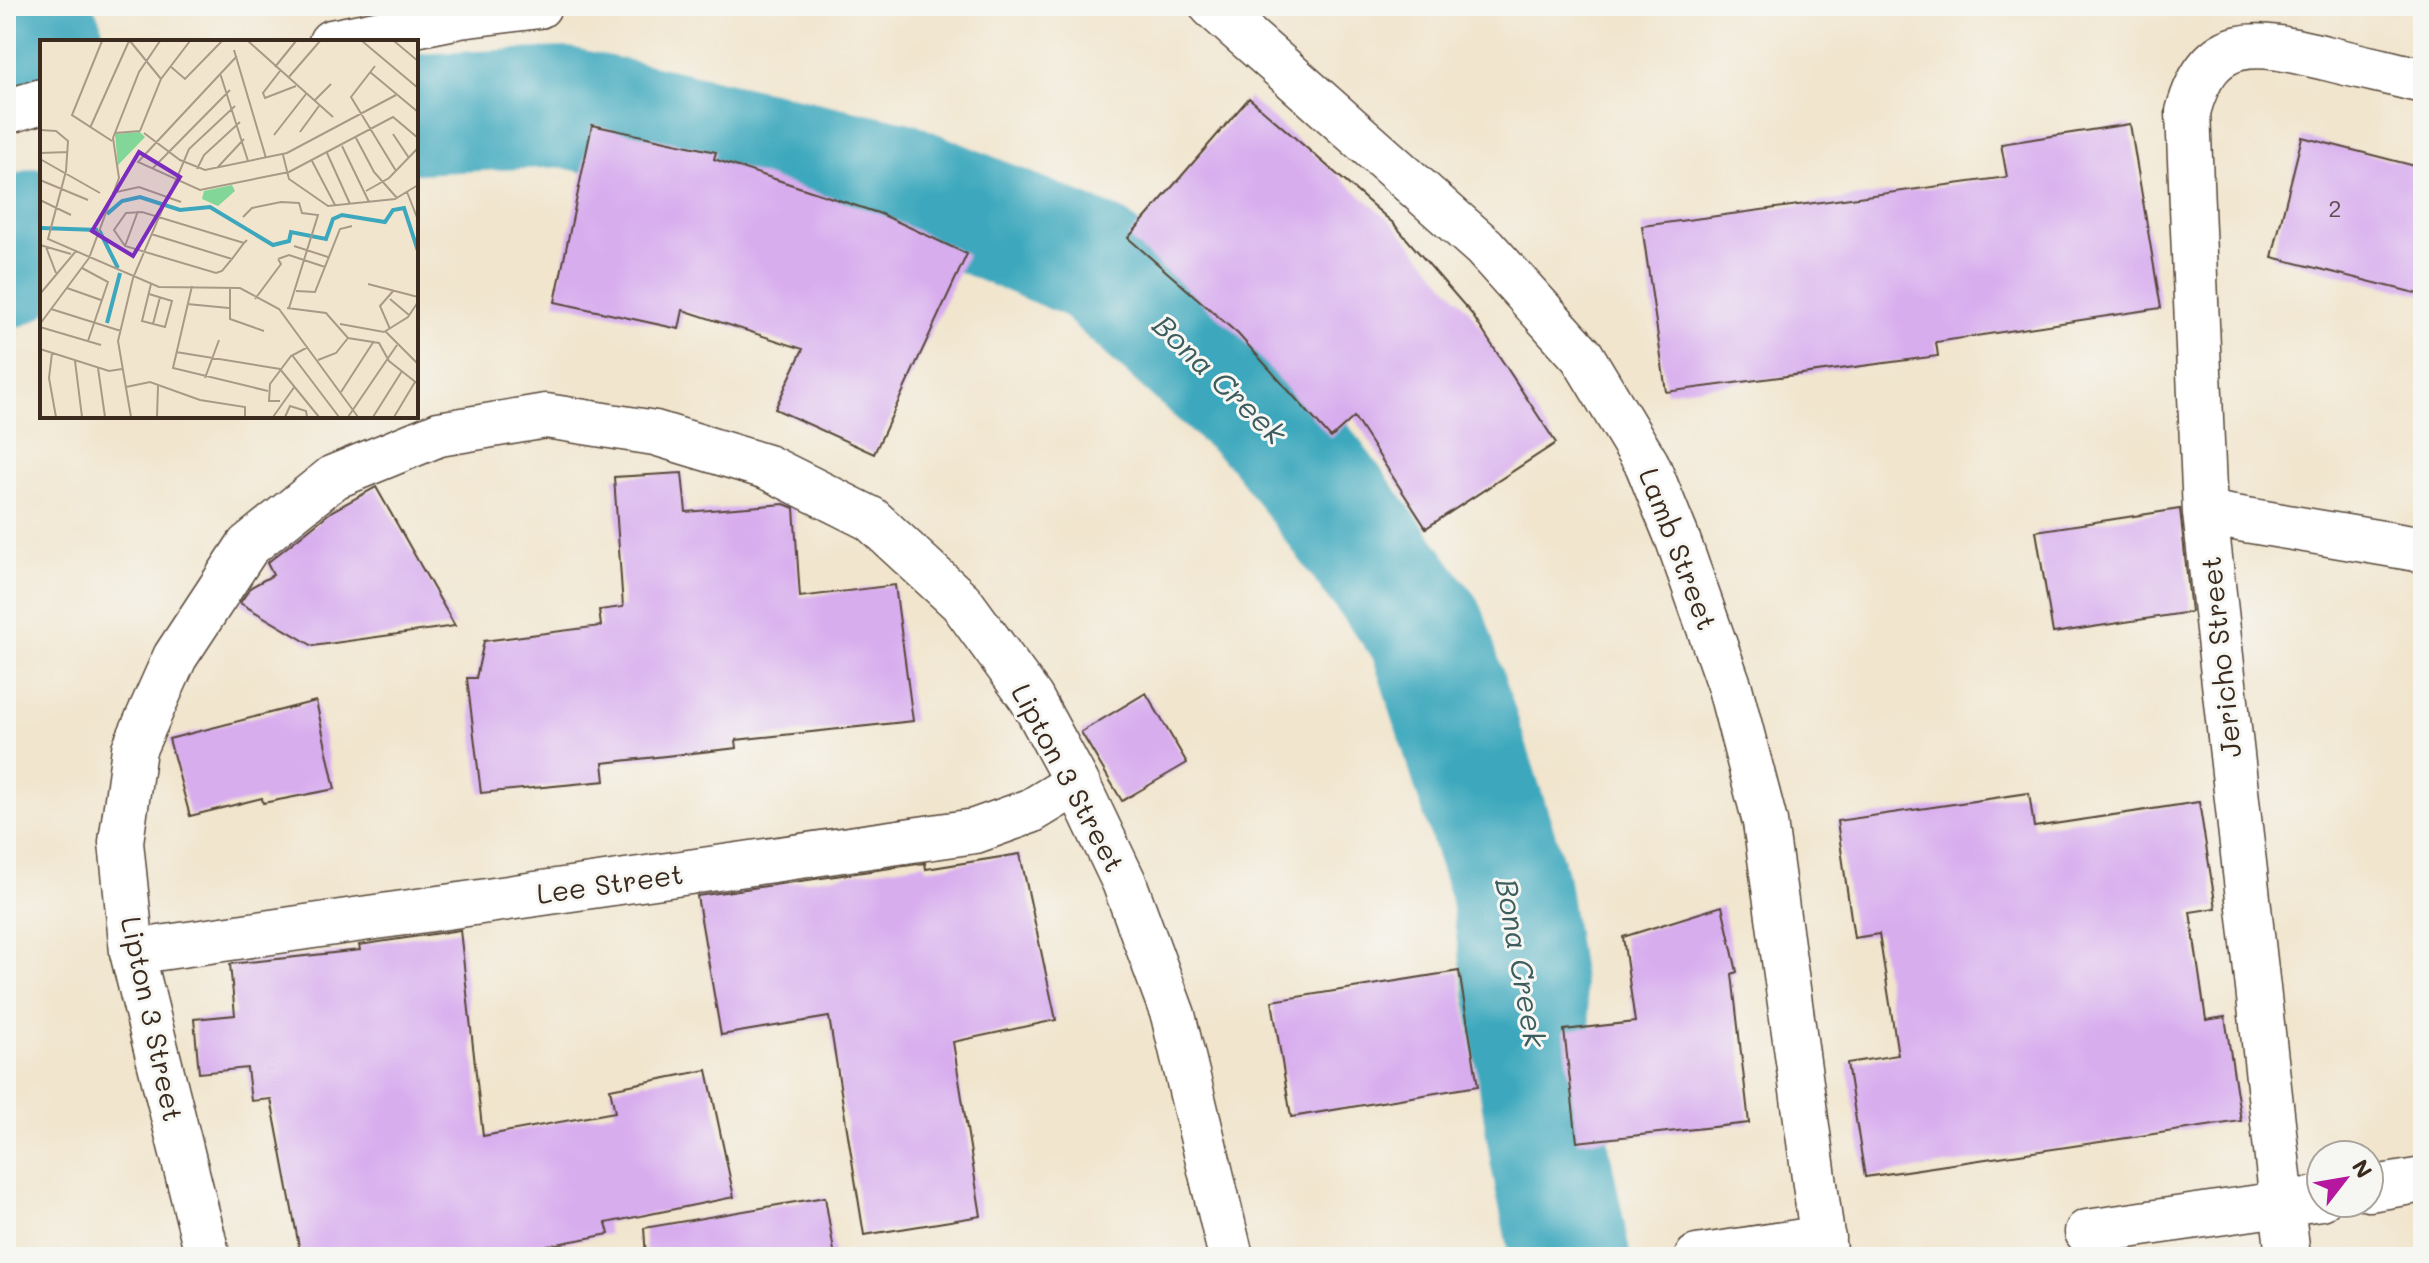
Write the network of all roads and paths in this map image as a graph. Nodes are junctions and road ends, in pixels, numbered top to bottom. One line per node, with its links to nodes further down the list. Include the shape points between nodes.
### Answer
1 (539, 6): 3 (street)
2 (1212, 6): 15 (street, Lamb Street, via 1484,247 1582,356 1647,464 1730,688 1765,822)
3 (341, 40)
4 (2423, 81): 7 (street, Jericho Street, via 2265,44 2233,50 2212,62 2195,83 2188,112)
5 (40, 102): 6 (street)
6 (6, 112)
7 (2205, 513): 8 (street); 13 (street, Jericho Street)
8 (2423, 550)
9 (1077, 783): 10 (street, Lee Street, via 1031,811 975,831); 10 (street, Lipton 3 Street, via 1031,698 961,602 871,519 767,467 655,433 546,416 439,434 334,477 248,546 175,657 134,749 121,842); 17 (street, Lipton 3 Street, via 1124,882 1173,1015)
10 (132, 952): 16 (street, Lipton 3 Street)
11 (2423, 1180): 12 (street)
12 (2385, 1186)
13 (2301, 1201): 14 (street); 19 (street, Jericho Street)
14 (2087, 1232)
15 (1824, 1248): 18 (street)
16 (208, 1257)
17 (1231, 1257)
18 (1697, 1257)
19 (2288, 1257)

